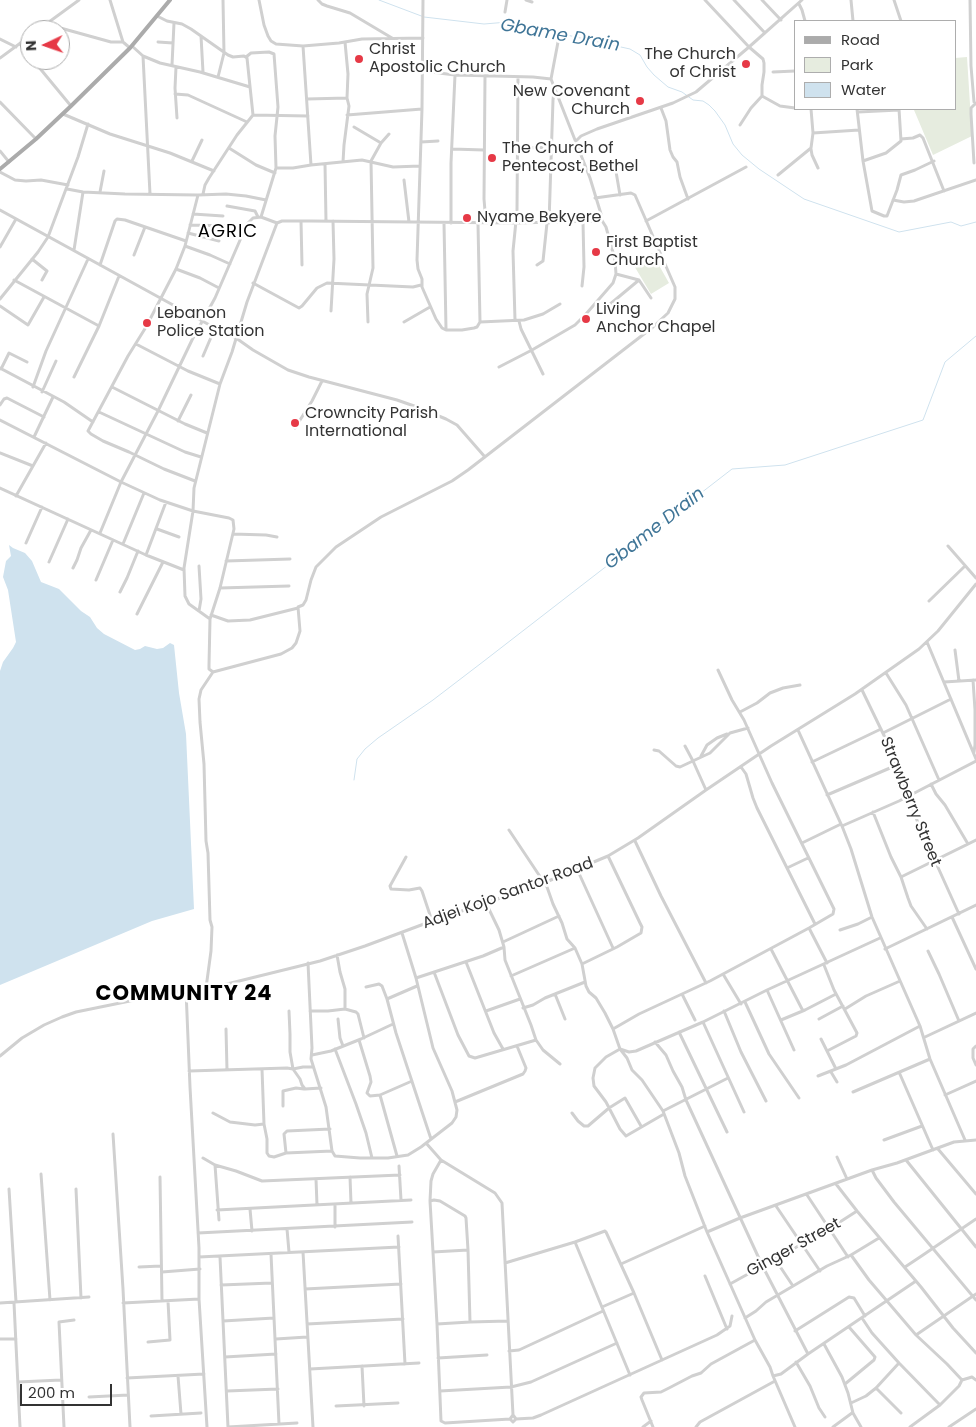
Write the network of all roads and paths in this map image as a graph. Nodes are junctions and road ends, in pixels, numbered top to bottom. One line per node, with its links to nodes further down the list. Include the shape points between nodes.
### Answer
1 (78, 0): 21 (street)
2 (110, 0): 33 (street)
3 (170, 0): 20 (main road)
4 (223, 0): 43 (street)
5 (259, 0): 39 (street, via 271,42)
6 (318, 0): 30 (street, via 350,12)
7 (423, 0): 31 (street)
8 (507, 0): 19 (street)
9 (526, 0): 17 (street)
10 (705, 0): 42 (street)
11 (734, 0): 28 (street)
12 (762, 0): 22 (street)
13 (802, 0): 18 (street)
14 (851, 0): 24 (street)
15 (894, 0): 25 (street)
16 (970, 0): 65 (street)
17 (532, 2)
18 (799, 4): 22 (street); 23 (street)
19 (505, 12)
20 (158, 16): 26 (street); 41 (main road)
21 (51, 20)
22 (781, 20): 28 (street)
23 (805, 20)
24 (853, 20)
25 (901, 20)
26 (174, 23): 29 (street, via 186,26); 35 (street)
27 (70, 31): 33 (street, via 111,42)
28 (765, 32): 42 (street)
29 (201, 36): 43 (street); 51 (street)
30 (393, 38): 31 (street); 36 (street)
31 (423, 38): 49 (street)
32 (0, 39): 40 (street)
33 (123, 42): 41 (street)
34 (158, 42): 35 (street)
35 (173, 42): 47 (street)
36 (345, 42): 39 (street); 62 (street)
37 (558, 42): 57 (street)
38 (20, 44): 40 (street)
39 (303, 46): 63 (street)
40 (16, 47): 46 (street)
41 (131, 47): 44 (street); 66 (main road)
42 (749, 47): 61 (street, via 764,63); 67 (street, via 696,92)
43 (224, 53): 45 (street); 55 (street)
44 (143, 56): 47 (street); 93 (street)
45 (246, 57): 58 (street); 76 (street, via 251,53 274,54)
46 (0, 58)
47 (174, 66): 51 (street); 60 (street)
48 (41, 70): 66 (street)
49 (423, 71): 53 (street); 69 (street)
50 (794, 71): 52 (street)
51 (203, 72): 55 (street)
52 (773, 72)
53 (455, 75): 54 (street); 99 (street)
54 (485, 76): 56 (street); 100 (street)
55 (218, 77): 58 (street)
56 (518, 77): 57 (street); 96 (street)
57 (550, 79): 59 (street)
58 (250, 88): 74 (street)
59 (555, 90): 90 (street); 97 (street)
60 (176, 94): 78 (street); 79 (street, via 188,95)
61 (762, 96): 68 (street, via 780,106); 81 (street)
62 (347, 98): 63 (street); 75 (street)
63 (307, 99): 77 (street)
64 (0, 102): 86 (street)
65 (975, 104): 109 (street, via 971,108)
66 (71, 106): 73 (main road)
67 (660, 108): 90 (street, via 585,134); 131 (street, via 666,121 670,150)
68 (794, 108)
69 (422, 109): 75 (street); 91 (street)
70 (811, 110): 84 (street)
71 (858, 110): 72 (street); 83 (street)
72 (899, 110): 87 (street)
73 (63, 114): 80 (street); 86 (main road)
74 (253, 115): 76 (street); 79 (street)
75 (347, 115): 108 (street)
76 (276, 116): 77 (street); 114 (street)
77 (308, 116): 111 (street)
78 (177, 118)
79 (247, 122): 95 (street)
80 (88, 124): 93 (street); 123 (street)
81 (740, 125)
82 (354, 128): 92 (street)
83 (859, 130): 84 (street); 105 (street)
84 (812, 133): 98 (street)
85 (389, 134): 92 (street)
86 (36, 139): 107 (main road)
87 (901, 139): 105 (street, via 886,153); 106 (street, via 920,136)
88 (202, 140): 103 (street)
89 (438, 141): 91 (street)
90 (576, 141): 94 (street)
91 (421, 142): 112 (street)
92 (381, 144): 104 (street)
93 (147, 146): 103 (street); 127 (street)
94 (578, 147): 97 (street); 130 (street)
95 (229, 148): 117 (street); 119 (street)
96 (519, 148): 97 (street); 153 (street)
97 (552, 148): 154 (street)
98 (811, 148): 115 (street); 120 (street)
99 (452, 149): 100 (street); 151 (street)
100 (484, 150): 152 (street)
101 (0, 151): 107 (street)
102 (614, 160): 129 (street)
103 (192, 161): 117 (street)
104 (371, 161): 108 (street); 112 (street, via 398,167); 145 (street)
105 (863, 161): 133 (street, via 872,211 887,216)
106 (934, 161): 124 (street); 133 (street, via 901,175)
107 (9, 162): 116 (main road)
108 (343, 162): 110 (street)
109 (974, 163)
110 (325, 164): 111 (street); 142 (street)
111 (311, 165): 114 (street)
112 (420, 166): 147 (street)
113 (746, 167): 131 (street)
114 (276, 168): 119 (street)
115 (818, 168)
116 (0, 170): 123 (street, via 16,180 41,180)
117 (214, 170): 128 (street)
118 (104, 171): 126 (street)
119 (275, 173): 132 (street)
120 (778, 176)
121 (404, 180): 146 (street)
122 (976, 180): 124 (street)
123 (67, 187): 125 (street); 161 (street)
124 (944, 191): 133 (street, via 909,202)
125 (83, 192): 126 (street); 167 (street)
126 (100, 192): 127 (street)
127 (150, 194): 128 (street)
128 (200, 195): 132 (street, via 238,194); 136 (street)
129 (620, 195): 130 (street); 144 (street, via 634,193)
130 (595, 198): 140 (street)
131 (688, 199): 144 (street)
132 (266, 200): 138 (street)
133 (893, 200)
134 (227, 206): 138 (street, via 256,211)
135 (0, 210): 139 (street)
136 (193, 214): 137 (street); 156 (street)
137 (223, 216)
138 (260, 217): 149 (street); 171 (street, via 247,224)
139 (16, 219): 161 (street); 166 (street)
140 (601, 220): 148 (street); 176 (street, via 606,227)
141 (302, 221): 142 (street); 149 (street); 173 (street)
142 (326, 221): 143 (street)
143 (333, 221): 145 (street); 182 (street)
144 (646, 221): 238 (street, via 676,291 668,313)
145 (372, 222): 146 (street); 183 (street)
146 (409, 222): 147 (street)
147 (418, 222): 150 (street); 184 (street, via 417,260)
148 (583, 222): 154 (street); 185 (street)
149 (277, 223): 181 (street)
150 (444, 223): 151 (street); 204 (street)
151 (451, 223): 155 (street)
152 (486, 223): 153 (street); 155 (street)
153 (516, 223): 154 (street); 198 (street, via 513,251)
154 (548, 223): 174 (street, via 543,261)
155 (478, 224): 201 (street)
156 (190, 225): 157 (street); 160 (street)
157 (204, 225): 158 (street); 162 (street)
158 (230, 226)
159 (145, 227): 163 (street); 168 (street); 172 (street, via 116,220)
160 (188, 234): 162 (street); 163 (street)
161 (48, 237): 167 (street); 170 (street)
162 (203, 237): 164 (street)
163 (186, 241): 165 (street)
164 (220, 241)
165 (184, 246): 171 (street); 175 (street)
166 (0, 247)
167 (74, 250): 169 (street)
168 (134, 255)
169 (88, 258): 172 (street); 195 (street)
170 (32, 259): 178 (street); 179 (street, via 47,271)
171 (230, 264): 186 (street)
172 (100, 265): 177 (street)
173 (302, 265)
174 (536, 265)
175 (176, 269): 186 (street); 190 (street)
176 (616, 274): 180 (street); 207 (street, via 613,283 575,325)
177 (119, 276): 190 (street); 202 (street)
178 (14, 280): 187 (street); 189 (street)
179 (42, 280)
180 (638, 280): 188 (street); 192 (street)
181 (254, 283): 182 (street, via 299,308 322,285); 205 (street)
182 (333, 283): 183 (street); 196 (street)
183 (370, 284): 184 (street); 199 (street)
184 (421, 285): 194 (street)
185 (582, 286)
186 (219, 288): 197 (street)
187 (44, 297): 193 (street, via 28,325); 195 (street)
188 (650, 298)
189 (0, 299)
190 (161, 299): 197 (street); 206 (street)
191 (560, 304): 198 (street, via 537,317)
192 (609, 305)
193 (0, 306)
194 (430, 307): 200 (street); 204 (street)
195 (66, 309): 202 (street); 218 (street)
196 (331, 311)
197 (202, 321): 203 (street); 211 (street)
198 (517, 321): 201 (street); 207 (street)
199 (368, 322)
200 (404, 322)
201 (480, 322): 204 (street, via 474,328)
202 (99, 326): 215 (street)
203 (215, 328): 205 (street); 208 (street)
204 (446, 330)
205 (236, 338): 216 (street, via 288,370); 217 (street)
206 (136, 344): 211 (street); 219 (street)
207 (532, 350): 212 (street); 214 (street)
208 (204, 356)
209 (56, 361): 220 (street)
210 (26, 362): 213 (street, via 9,353)
211 (180, 366): 217 (street); 224 (street)
212 (499, 367)
213 (0, 368): 218 (street)
214 (543, 374)
215 (74, 377)
216 (322, 381): 230 (street); 238 (street, via 397,400 446,418)
217 (220, 384): 231 (street)
218 (33, 387): 220 (street)
219 (112, 387): 224 (street); 225 (street)
220 (42, 392): 222 (street)
221 (191, 395): 228 (street)
222 (54, 398): 226 (street); 229 (street)
223 (0, 405): 226 (street, via 7,398)
224 (158, 411): 228 (street); 232 (street)
225 (98, 412): 229 (street); 232 (street)
226 (44, 417): 233 (street)
227 (0, 420): 233 (street)
228 (178, 420): 231 (street)
229 (93, 422): 236 (street, via 89,433)
230 (295, 428)
231 (207, 433): 237 (street)
232 (146, 434): 236 (street); 237 (street)
233 (34, 438): 234 (street)
234 (46, 443): 239 (street); 241 (street)
235 (0, 453): 239 (street)
236 (135, 455): 240 (street); 241 (street)
237 (201, 457): 240 (street)
238 (486, 457): 276 (street, via 452,481 380,517 327,554 316,567 306,600)
239 (33, 466): 244 (street)
240 (195, 481): 247 (street)
241 (121, 482): 243 (street); 251 (street)
242 (0, 488): 244 (street)
243 (144, 493): 245 (street); 257 (street)
244 (16, 496): 246 (street)
245 (166, 502): 247 (street); 250 (street)
246 (42, 507): 248 (street); 256 (street)
247 (193, 512): 252 (street, via 233,520); 268 (street)
248 (68, 519): 249 (street); 263 (street)
249 (91, 530): 251 (street); 267 (street)
250 (157, 530): 253 (street); 260 (street)
251 (100, 534): 255 (street)
252 (233, 534): 254 (street); 262 (street)
253 (179, 537)
254 (277, 537)
255 (113, 540): 257 (street); 270 (street)
256 (26, 543)
257 (123, 544): 259 (street)
258 (948, 546): 266 (street)
259 (138, 551): 260 (street); 274 (street)
260 (146, 555): 264 (street)
261 (290, 559): 262 (street)
262 (226, 561): 273 (street)
263 (49, 562)
264 (163, 562): 268 (street); 278 (street)
265 (200, 566): 277 (street)
266 (965, 566): 269 (street); 275 (street)
267 (73, 568)
268 (184, 570): 277 (street, via 185,596 189,604)
269 (976, 578)
270 (96, 580)
271 (976, 584): 280 (street, Adjei Kojo Santor Road)
272 (289, 586): 273 (street)
273 (220, 588): 279 (street)
274 (120, 592)
275 (930, 601)
276 (298, 607): 279 (street, via 244,621); 283 (street, via 299,638 292,648 281,654)
277 (199, 611): 279 (street)
278 (137, 614)
279 (211, 617): 283 (street, via 208,665)
280 (927, 642): 284 (street, Adjei Kojo Santor Road); 287 (street)
281 (955, 650): 286 (street)
282 (718, 670): 291 (street)
283 (212, 672): 363 (street, via 199,699 212,928)
284 (886, 673): 289 (street, Adjei Kojo Santor Road); 292 (street)
285 (974, 680): 286 (street); 300 (street)
286 (959, 681): 287 (street)
287 (944, 682): 290 (street)
288 (800, 685): 291 (street, via 770,693)
289 (862, 690): 294 (street, Strawberry Street); 295 (street, Adjei Kojo Santor Road)
290 (951, 699): 292 (street); 300 (street)
291 (740, 712): 293 (street)
292 (912, 719): 296 (street); 308 (street)
293 (748, 728): 297 (street); 301 (street)
294 (881, 729): 296 (street, Strawberry Street); 305 (street)
295 (798, 730): 301 (street, Adjei Kojo Santor Road); 305 (street)
296 (883, 733): 306 (street, Strawberry Street)
297 (728, 734): 302 (street, via 715,749); 302 (street, via 707,745)
298 (685, 746): 304 (street)
299 (654, 750): 304 (street, via 678,767)
300 (974, 753): 303 (street)
301 (759, 755): 307 (street, Adjei Kojo Santor Road); 318 (street)
302 (701, 756): 304 (street)
303 (976, 760): 308 (street)
304 (693, 761): 310 (street)
305 (812, 762): 311 (street)
306 (897, 765): 311 (street); 312 (street, Strawberry Street)
307 (741, 767): 310 (street, Adjei Kojo Santor Road); 324 (street)
308 (939, 780): 309 (street)
309 (931, 784): 312 (street); 319 (street)
310 (706, 790): 317 (street, Adjei Kojo Santor Road)
311 (827, 795): 314 (street)
312 (908, 796): 313 (street); 323 (street, Strawberry Street)
313 (873, 812): 314 (street); 326 (street)
314 (841, 825): 318 (street); 333 (street)
315 (509, 830): 327 (street)
316 (976, 840): 319 (street)
317 (634, 841): 320 (street, Adjei Kojo Santor Road); 360 (street)
318 (802, 843): 322 (street)
319 (968, 844): 323 (street)
320 (608, 856): 325 (street, Adjei Kojo Santor Road); 343 (street, via 642,927 641,933)
321 (406, 858): 334 (street, via 390,889 420,888)
322 (808, 858): 324 (street); 335 (street, via 834,909 831,916)
323 (934, 860): 326 (street); 330 (street, Strawberry Street)
324 (787, 868): 335 (street)
325 (577, 869): 327 (street, Adjei Kojo Santor Road); 343 (street)
326 (901, 876): 337 (street, via 912,906)
327 (544, 883): 328 (street, Adjei Kojo Santor Road); 331 (street)
328 (486, 903): 334 (street, Adjei Kojo Santor Road); 341 (street)
329 (976, 905): 330 (street)
330 (959, 914): 332 (street)
331 (559, 916): 341 (street); 342 (street, via 567,939)
332 (952, 917): 337 (street); 352 (street)
333 (872, 918): 338 (street); 340 (street)
334 (432, 921): 339 (street, Adjei Kojo Santor Road)
335 (815, 924): 336 (street)
336 (809, 928): 344 (street); 351 (street)
337 (927, 929): 345 (street)
338 (840, 930)
339 (402, 933): 347 (street, Adjei Kojo Santor Road); 356 (street)
340 (880, 938): 345 (street); 351 (street)
341 (504, 945): 348 (street); 355 (street)
342 (575, 948): 350 (street); 355 (street)
343 (613, 948): 350 (street)
344 (771, 949): 354 (street); 357 (street)
345 (885, 949): 358 (street)
346 (928, 951): 386 (street)
347 (337, 955): 349 (street, Adjei Kojo Santor Road); 374 (street, via 345,989)
348 (466, 962): 353 (street); 377 (street)
349 (308, 963): 363 (street, Adjei Kojo Santor Road); 375 (street)
350 (582, 964): 359 (street)
351 (825, 964): 357 (street); 368 (street)
352 (976, 969)
353 (434, 972): 356 (street); 403 (street, via 469,1056 475,1058)
354 (723, 974): 360 (street); 371 (street)
355 (511, 976): 370 (street)
356 (416, 978): 361 (street)
357 (788, 981): 365 (street); 378 (street)
358 (900, 981): 373 (street); 389 (street)
359 (585, 982): 366 (street); 391 (street)
360 (706, 983): 367 (street)
361 (417, 986): 369 (street); 434 (street, via 433,1048)
362 (366, 987): 369 (street, via 379,984)
363 (206, 988): 364 (street, Adjei Kojo Santor Road)
364 (186, 990): 408 (street, Adjei Kojo Santor Road, via 82,1010 62,1017 22,1038); 417 (street)
365 (767, 990): 371 (street); 385 (street)
366 (555, 994): 372 (street); 382 (street)
367 (682, 994): 384 (street); 391 (street)
368 (836, 994): 373 (street); 378 (street)
369 (387, 999): 388 (street)
370 (520, 999): 372 (street); 377 (street)
371 (743, 1003): 379 (street); 431 (street, via 769,1054)
372 (523, 1008): 397 (street)
373 (844, 1008): 383 (street); 406 (street, via 857,1034)
374 (345, 1009): 375 (street); 394 (street, via 356,1012)
375 (310, 1010): 407 (street)
376 (289, 1011): 414 (street)
377 (486, 1011): 403 (street)
378 (803, 1011): 385 (street)
379 (724, 1012): 387 (street); 433 (street)
380 (976, 1013): 386 (street)
381 (338, 1019): 399 (street)
382 (565, 1019)
383 (819, 1019)
384 (695, 1020)
385 (781, 1020): 405 (street)
386 (959, 1021): 393 (street)
387 (703, 1022): 392 (street); 421 (street)
388 (393, 1024): 394 (street); 422 (street)
389 (920, 1026): 393 (street); 415 (street)
390 (226, 1029): 416 (street)
391 (613, 1029): 404 (street)
392 (679, 1032): 398 (street); 427 (street)
393 (925, 1037): 409 (street)
394 (364, 1038): 396 (street)
395 (821, 1039): 406 (street)
396 (358, 1040): 399 (street); 430 (street, via 370,1076 367,1093)
397 (536, 1040): 400 (street); 410 (street)
398 (656, 1042): 404 (street, via 636,1051); 432 (street, via 666,1055)
399 (343, 1046): 402 (street)
400 (517, 1046): 403 (street); 434 (street, via 526,1068 523,1074)
401 (976, 1046): 411 (street, via 973,1058)
402 (335, 1048): 407 (street); 458 (street)
403 (503, 1049)
404 (620, 1049): 436 (street, via 595,1068 592,1078); 440 (street)
405 (794, 1050)
406 (827, 1051): 415 (street)
407 (312, 1055): 412 (street)
408 (0, 1056)
409 (930, 1059): 419 (street); 429 (street)
410 (560, 1064)
411 (976, 1065)
412 (314, 1067): 414 (street); 425 (street)
413 (262, 1069): 414 (street); 416 (street); 441 (street)
414 (293, 1069): 426 (street)
415 (836, 1069): 418 (street)
416 (226, 1070): 417 (street)
417 (189, 1071): 497 (street)
418 (831, 1071): 420 (street); 424 (street)
419 (899, 1072): 428 (street); 443 (street)
420 (818, 1076)
421 (728, 1078): 427 (street); 437 (street)
422 (412, 1081): 430 (street); 447 (street)
423 (976, 1081): 429 (street)
424 (837, 1082)
425 (321, 1088): 426 (street); 444 (street)
426 (305, 1089): 435 (street, via 283,1091)
427 (707, 1089): 432 (street); 445 (street)
428 (853, 1092)
429 (945, 1095): 449 (street)
430 (380, 1096): 456 (street)
431 (799, 1098)
432 (686, 1100): 440 (street); 486 (street)
433 (766, 1101)
434 (455, 1102): 447 (street, via 454,1120)
435 (283, 1106)
436 (609, 1108): 439 (street, via 588,1126 584,1126); 442 (street, via 626,1136); 442 (street, via 625,1098)
437 (744, 1112)
438 (213, 1113): 441 (street, via 230,1122 255,1126)
439 (572, 1113)
440 (663, 1113): 442 (street); 490 (street)
441 (264, 1124): 455 (street, via 267,1154)
442 (641, 1126)
443 (922, 1126): 448 (street); 453 (street)
444 (330, 1129): 454 (street); 455 (street, via 287,1131 284,1134)
445 (727, 1132)
446 (113, 1134): 544 (street)
447 (431, 1139): 451 (street)
448 (884, 1140)
449 (965, 1140): 450 (street); 452 (street)
450 (976, 1140)
451 (426, 1143): 456 (street, via 408,1155); 461 (street)
452 (938, 1149): 453 (street); 474 (street)
453 (933, 1150): 460 (street)
454 (332, 1151): 455 (street); 458 (street, via 335,1156)
455 (286, 1153)
456 (397, 1156): 458 (street)
457 (203, 1158): 462 (street)
458 (372, 1158)
459 (837, 1158): 470 (street)
460 (906, 1159): 464 (street); 494 (street)
461 (441, 1160): 478 (street, via 431,1181); 514 (street, via 495,1193 502,1203)
462 (215, 1165): 469 (street, via 262,1181); 484 (street)
463 (399, 1166): 466 (street)
464 (872, 1170): 470 (street); 504 (street)
465 (42, 1174): 537 (street)
466 (400, 1175): 468 (street); 476 (street)
467 (160, 1176): 516 (street)
468 (350, 1177): 469 (street); 479 (street)
469 (316, 1179): 480 (street)
470 (848, 1179): 471 (street)
471 (836, 1184): 475 (street); 485 (street)
472 (9, 1189): 542 (street)
473 (76, 1189): 535 (street)
474 (976, 1194)
475 (807, 1195): 482 (street); 493 (street)
476 (401, 1200): 477 (street); 479 (street)
477 (410, 1200)
478 (430, 1201): 505 (street, via 440,1201 465,1216); 508 (street)
479 (351, 1203): 481 (street)
480 (317, 1205): 481 (street); 483 (street)
481 (335, 1205): 491 (street)
482 (776, 1206): 486 (street); 501 (street)
483 (250, 1209): 484 (street); 495 (street)
484 (218, 1210): 488 (street)
485 (857, 1211): 493 (street, Ginger Street); 499 (street)
486 (740, 1218): 496 (street); 517 (street)
487 (976, 1219): 494 (street)
488 (219, 1220)
489 (412, 1222): 491 (street)
490 (705, 1226): 496 (street); 515 (street)
491 (335, 1227): 492 (street)
492 (287, 1229): 495 (street); 506 (street)
493 (829, 1229): 501 (street, Ginger Street); 510 (street)
494 (961, 1229): 503 (street); 504 (street)
495 (252, 1231): 497 (street)
496 (707, 1232): 527 (street)
497 (198, 1233): 511 (street)
498 (398, 1236): 502 (street)
499 (880, 1238): 510 (street); 519 (street)
500 (575, 1242): 514 (street); 515 (street, via 605,1231); 545 (street)
501 (802, 1243): 513 (street, Ginger Street); 521 (street)
502 (399, 1247): 507 (street); 526 (street)
503 (976, 1247)
504 (933, 1249): 519 (street); 533 (street)
505 (468, 1250): 508 (street); 555 (street)
506 (289, 1252): 507 (street); 509 (street)
507 (303, 1252): 530 (street)
508 (433, 1252): 557 (street)
509 (271, 1254): 512 (street); 525 (street)
510 (849, 1256): 521 (street); 541 (street)
511 (199, 1257): 512 (street); 520 (street)
512 (220, 1257): 528 (street)
513 (775, 1259): 517 (street, Ginger Street); 529 (street)
514 (505, 1263): 553 (street)
515 (621, 1264): 531 (street)
516 (161, 1266): 518 (street); 522 (street)
517 (762, 1266): 527 (street, Ginger Street); 532 (street)
518 (139, 1267)
519 (904, 1267): 524 (street)
520 (200, 1269): 522 (street); 536 (street)
521 (820, 1270): 529 (street)
522 (162, 1272): 539 (street)
523 (705, 1276): 559 (street)
524 (916, 1281): 541 (street); 548 (street)
525 (272, 1284): 528 (street); 549 (street)
526 (401, 1284): 530 (street); 552 (street)
527 (730, 1284): 550 (street)
528 (221, 1285): 554 (street)
529 (793, 1286): 532 (street)
530 (305, 1288): 556 (street)
531 (634, 1293): 545 (street); 577 (street)
532 (777, 1295): 550 (street); 560 (street)
533 (974, 1295): 538 (street); 548 (street)
534 (89, 1297): 535 (street)
535 (81, 1298): 537 (street)
536 (200, 1299): 540 (street); 584 (street)
537 (50, 1300): 542 (street)
538 (976, 1300)
539 (162, 1301): 540 (street); 544 (street)
540 (168, 1301): 567 (street, via 170,1340)
541 (888, 1301): 547 (street); 561 (street)
542 (15, 1302): 543 (street); 563 (street)
543 (0, 1303)
544 (123, 1303): 588 (street)
545 (602, 1309): 568 (street); 570 (street, via 519,1350)
546 (732, 1316): 559 (street)
547 (863, 1317): 558 (street); 560 (street, via 851,1297); 580 (street, via 872,1333)
548 (944, 1317): 561 (street); 571 (street)
549 (274, 1318): 554 (street); 565 (street)
550 (745, 1318): 566 (street)
551 (74, 1320): 589 (street, via 59,1322)
552 (403, 1320): 556 (street); 581 (street)
553 (508, 1321): 555 (street); 570 (street)
554 (223, 1322): 575 (street)
555 (470, 1322): 557 (street)
556 (307, 1324): 562 (street)
557 (437, 1324): 576 (street)
558 (849, 1327): 569 (street); 594 (street, via 875,1357)
559 (727, 1329): 577 (street)
560 (795, 1331): 573 (street)
561 (916, 1335): 590 (street)
562 (307, 1337): 565 (street); 583 (street)
563 (16, 1338): 564 (street); 593 (street)
564 (0, 1339)
565 (276, 1339): 572 (street)
566 (755, 1340): 587 (street); 617 (street, via 701,1373 661,1392 644,1393 642,1400)
567 (148, 1342)
568 (617, 1343): 585 (street); 595 (street, via 531,1382)
569 (824, 1344): 573 (street); 594 (street)
570 (510, 1351): 595 (street)
571 (976, 1353)
572 (276, 1354): 575 (street); 597 (street)
573 (808, 1354): 578 (street)
574 (487, 1355): 576 (street)
575 (224, 1357): 599 (street)
576 (438, 1358): 598 (street)
577 (662, 1360): 585 (street)
578 (796, 1362): 587 (street); 614 (street)
579 (419, 1363): 581 (street)
580 (898, 1363): 596 (street); 604 (street)
581 (406, 1364): 582 (street)
582 (362, 1366): 583 (street); 606 (street)
583 (310, 1368): 625 (street)
584 (204, 1374): 586 (street); 623 (street)
585 (630, 1374): 615 (street, via 534,1418)
586 (178, 1376): 588 (street); 611 (street)
587 (773, 1376): 592 (street)
588 (127, 1378): 600 (street)
589 (61, 1380): 593 (street); 621 (street)
590 (962, 1380): 591 (street, via 972,1377); 604 (street)
591 (976, 1380)
592 (775, 1381): 629 (street); 630 (street)
593 (18, 1382): 620 (street)
594 (845, 1384): 603 (street)
595 (511, 1387): 598 (street); 612 (street)
596 (876, 1388): 603 (street); 610 (street)
597 (278, 1389): 599 (street); 619 (street)
598 (440, 1391): 616 (street, via 443,1422)
599 (226, 1392): 624 (street)
600 (128, 1395): 601 (street); 622 (street)
601 (89, 1397)
602 (398, 1403): 606 (street)
603 (851, 1403): 609 (street)
604 (940, 1405): 633 (street)
605 (336, 1406): 606 (street)
606 (364, 1406)
607 (976, 1409): 634 (street)
608 (201, 1413): 611 (street)
609 (852, 1413): 631 (street); 632 (street)
610 (901, 1413)
611 (181, 1414): 613 (street)
612 (513, 1415): 615 (street); 616 (street)
613 (152, 1416)
614 (825, 1417)
615 (516, 1419): 616 (street)
616 (511, 1420): 626 (street)
617 (650, 1421): 627 (street); 628 (street)
618 (297, 1423): 619 (street)
619 (279, 1424): 624 (street)
620 (20, 1427)
621 (64, 1427)
622 (130, 1427)
623 (207, 1427)
624 (228, 1427)
625 (313, 1427)
626 (514, 1427)
627 (643, 1427)
628 (653, 1427)
629 (696, 1427)
630 (795, 1427)
631 (833, 1427)
632 (861, 1427)
633 (910, 1427)
634 (949, 1427)

